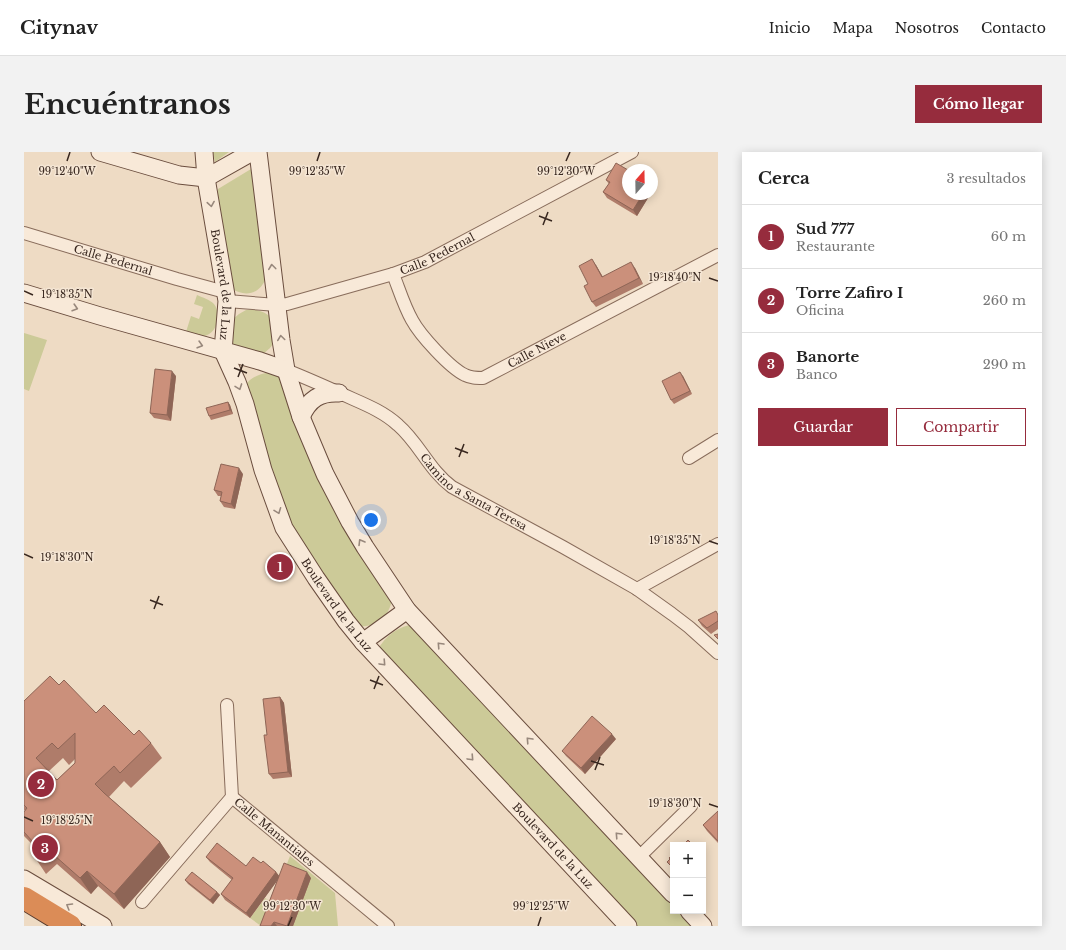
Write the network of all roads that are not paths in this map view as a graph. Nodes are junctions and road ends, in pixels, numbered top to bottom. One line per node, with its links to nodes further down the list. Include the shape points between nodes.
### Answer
1 (100, 152): 6 (street, via 179,175)
2 (204, 152): 6 (street, Boulevard de la Luz)
3 (252, 152): 6 (street)
4 (258, 152): 12 (street, one-way to 4)
5 (632, 152): 9 (street, Calle Pedernal, via 432,259)
6 (206, 178): 11 (street, Boulevard de la Luz, one-way to 11)
7 (24, 233): 11 (street, Calle Pedernal, via 177,279)
8 (718, 255): 9 (street, Calle Nieve, via 483,378 460,372 425,338 412,320)
9 (393, 274): 12 (street, Calle Pedernal)
10 (24, 293): 13 (street, Camino a Santa Teresa, one-way to 13)
11 (226, 297): 12 (street, Calle Pedernal); 13 (street, Boulevard de la Luz)
12 (277, 305): 14 (street, one-way to 12)
13 (223, 351): 14 (street, Camino a Santa Teresa); 22 (street, Boulevard de la Luz, one-way to 22, via 237,382 263,470 284,528 316,578)
14 (286, 370): 15 (street, Camino a Santa Teresa); 16 (street)
15 (339, 392): 16 (street, via 318,397 307,405); 20 (street, Camino a Santa Teresa, via 382,413 398,425 411,438 437,474 452,487)
16 (301, 417): 21 (street, one-way to 16, via 350,522 325,474)
17 (718, 440): 18 (street)
18 (689, 458)
19 (718, 544): 20 (street)
20 (637, 589): 23 (street, Camino a Santa Teresa, via 672,614)
21 (407, 610): 22 (street); 27 (street, one-way to 21)
22 (363, 642): 38 (street, Boulevard de la Luz, one-way to 38)
23 (718, 653)
24 (227, 705): 25 (street)
25 (232, 796): 31 (street, Calle Manantiales); 37 (street, Calle Manantiales)
26 (691, 806): 27 (street)
27 (638, 857): 29 (street)
28 (24, 879): 36 (street, one-way to 28)
29 (670, 891)
30 (24, 898): 35 (highway)
31 (142, 902)
32 (24, 913): 34 (highway)
33 (692, 914): 39 (street)
34 (47, 926)
35 (70, 926)
36 (103, 926)
37 (388, 926)
38 (628, 926)
39 (703, 926)

